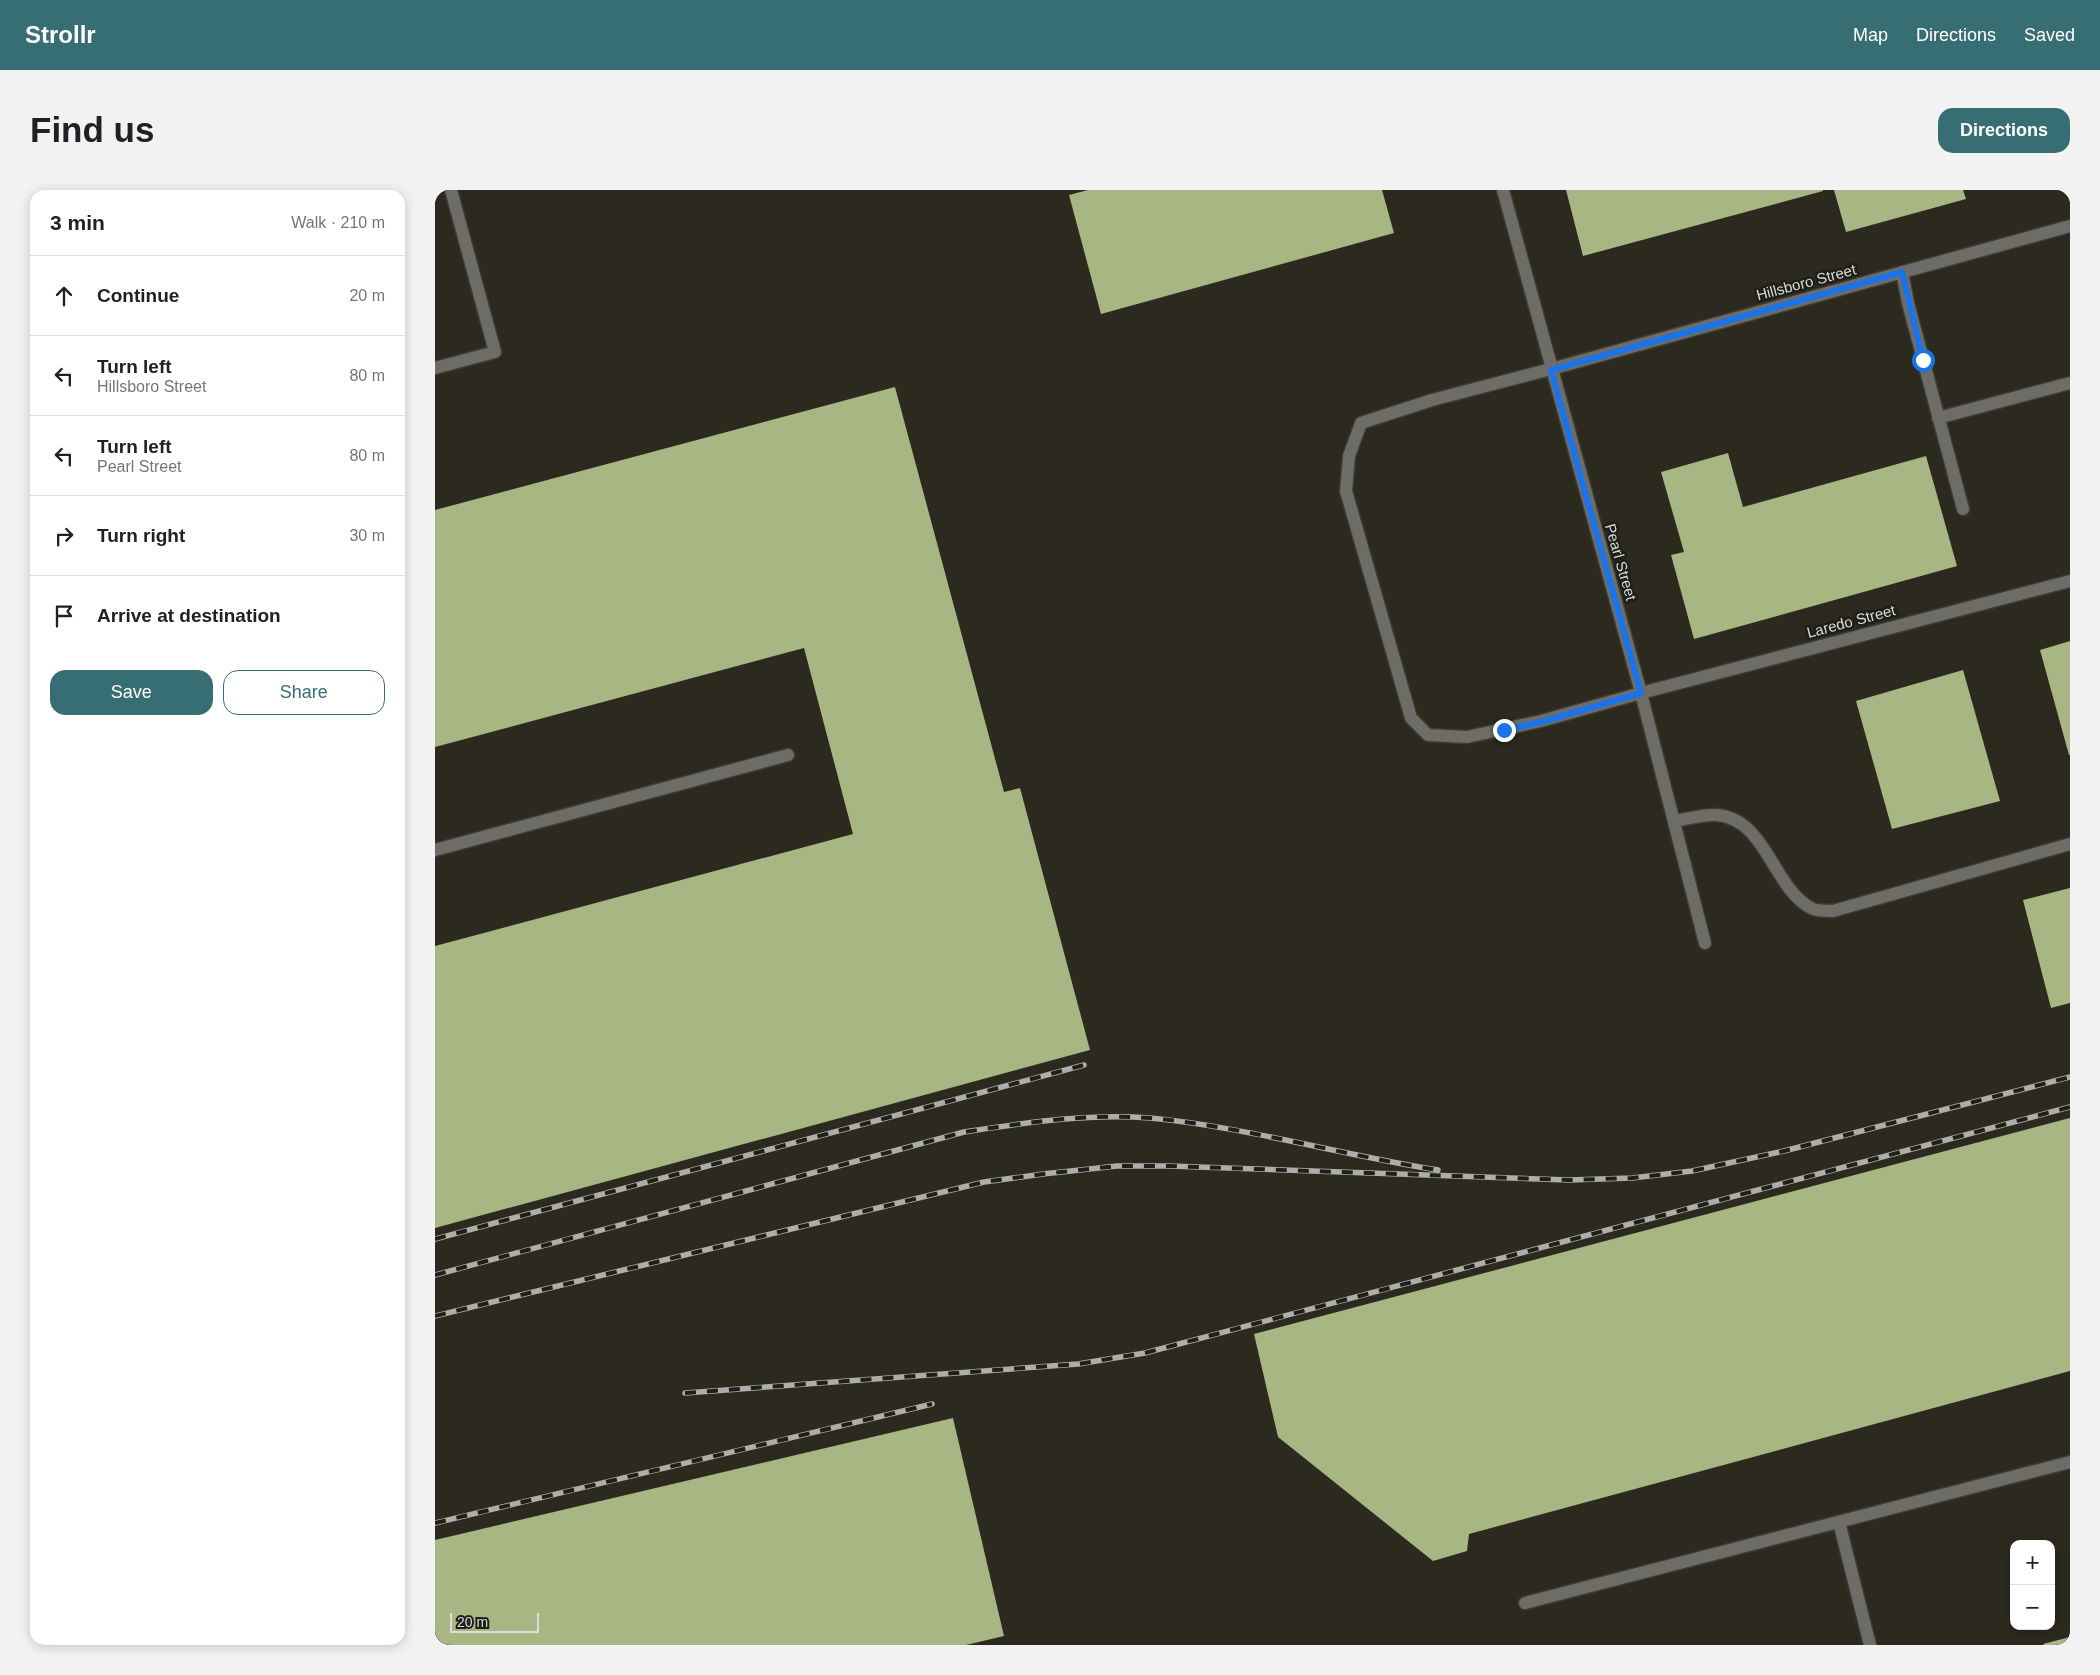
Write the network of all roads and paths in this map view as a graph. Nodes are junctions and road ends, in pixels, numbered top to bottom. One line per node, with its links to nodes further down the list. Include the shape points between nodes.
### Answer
1 (451, 190): 5 (street, via 495,352)
2 (1503, 190): 6 (street, Pearl Street)
3 (2070, 226): 4 (street, Hillsboro Street)
4 (1902, 272): 6 (street, Hillsboro Street); 8 (street)
5 (435, 368)
6 (1551, 370): 11 (street, Pearl Street); 11 (street, Hillsboro Street, via 1361,422 1349,456 1346,491 1411,718 1428,735 1467,738 1541,722)
7 (2070, 383): 8 (street)
8 (1939, 418): 9 (street)
9 (1963, 509)
10 (2070, 581): 11 (street, Laredo Street)
11 (1641, 693): 13 (street, Pearl Street)
12 (788, 755): 15 (street)
13 (1674, 821): 14 (street, via 1716,815 1740,822 1766,850 1793,895 1812,910 1842,908); 16 (street, Pearl Street)
14 (2070, 844)
15 (435, 850)
16 (1705, 943)
17 (2070, 1462): 18 (street)
18 (1839, 1522): 19 (street); 20 (street)
19 (1525, 1603)
20 (1870, 1645)

